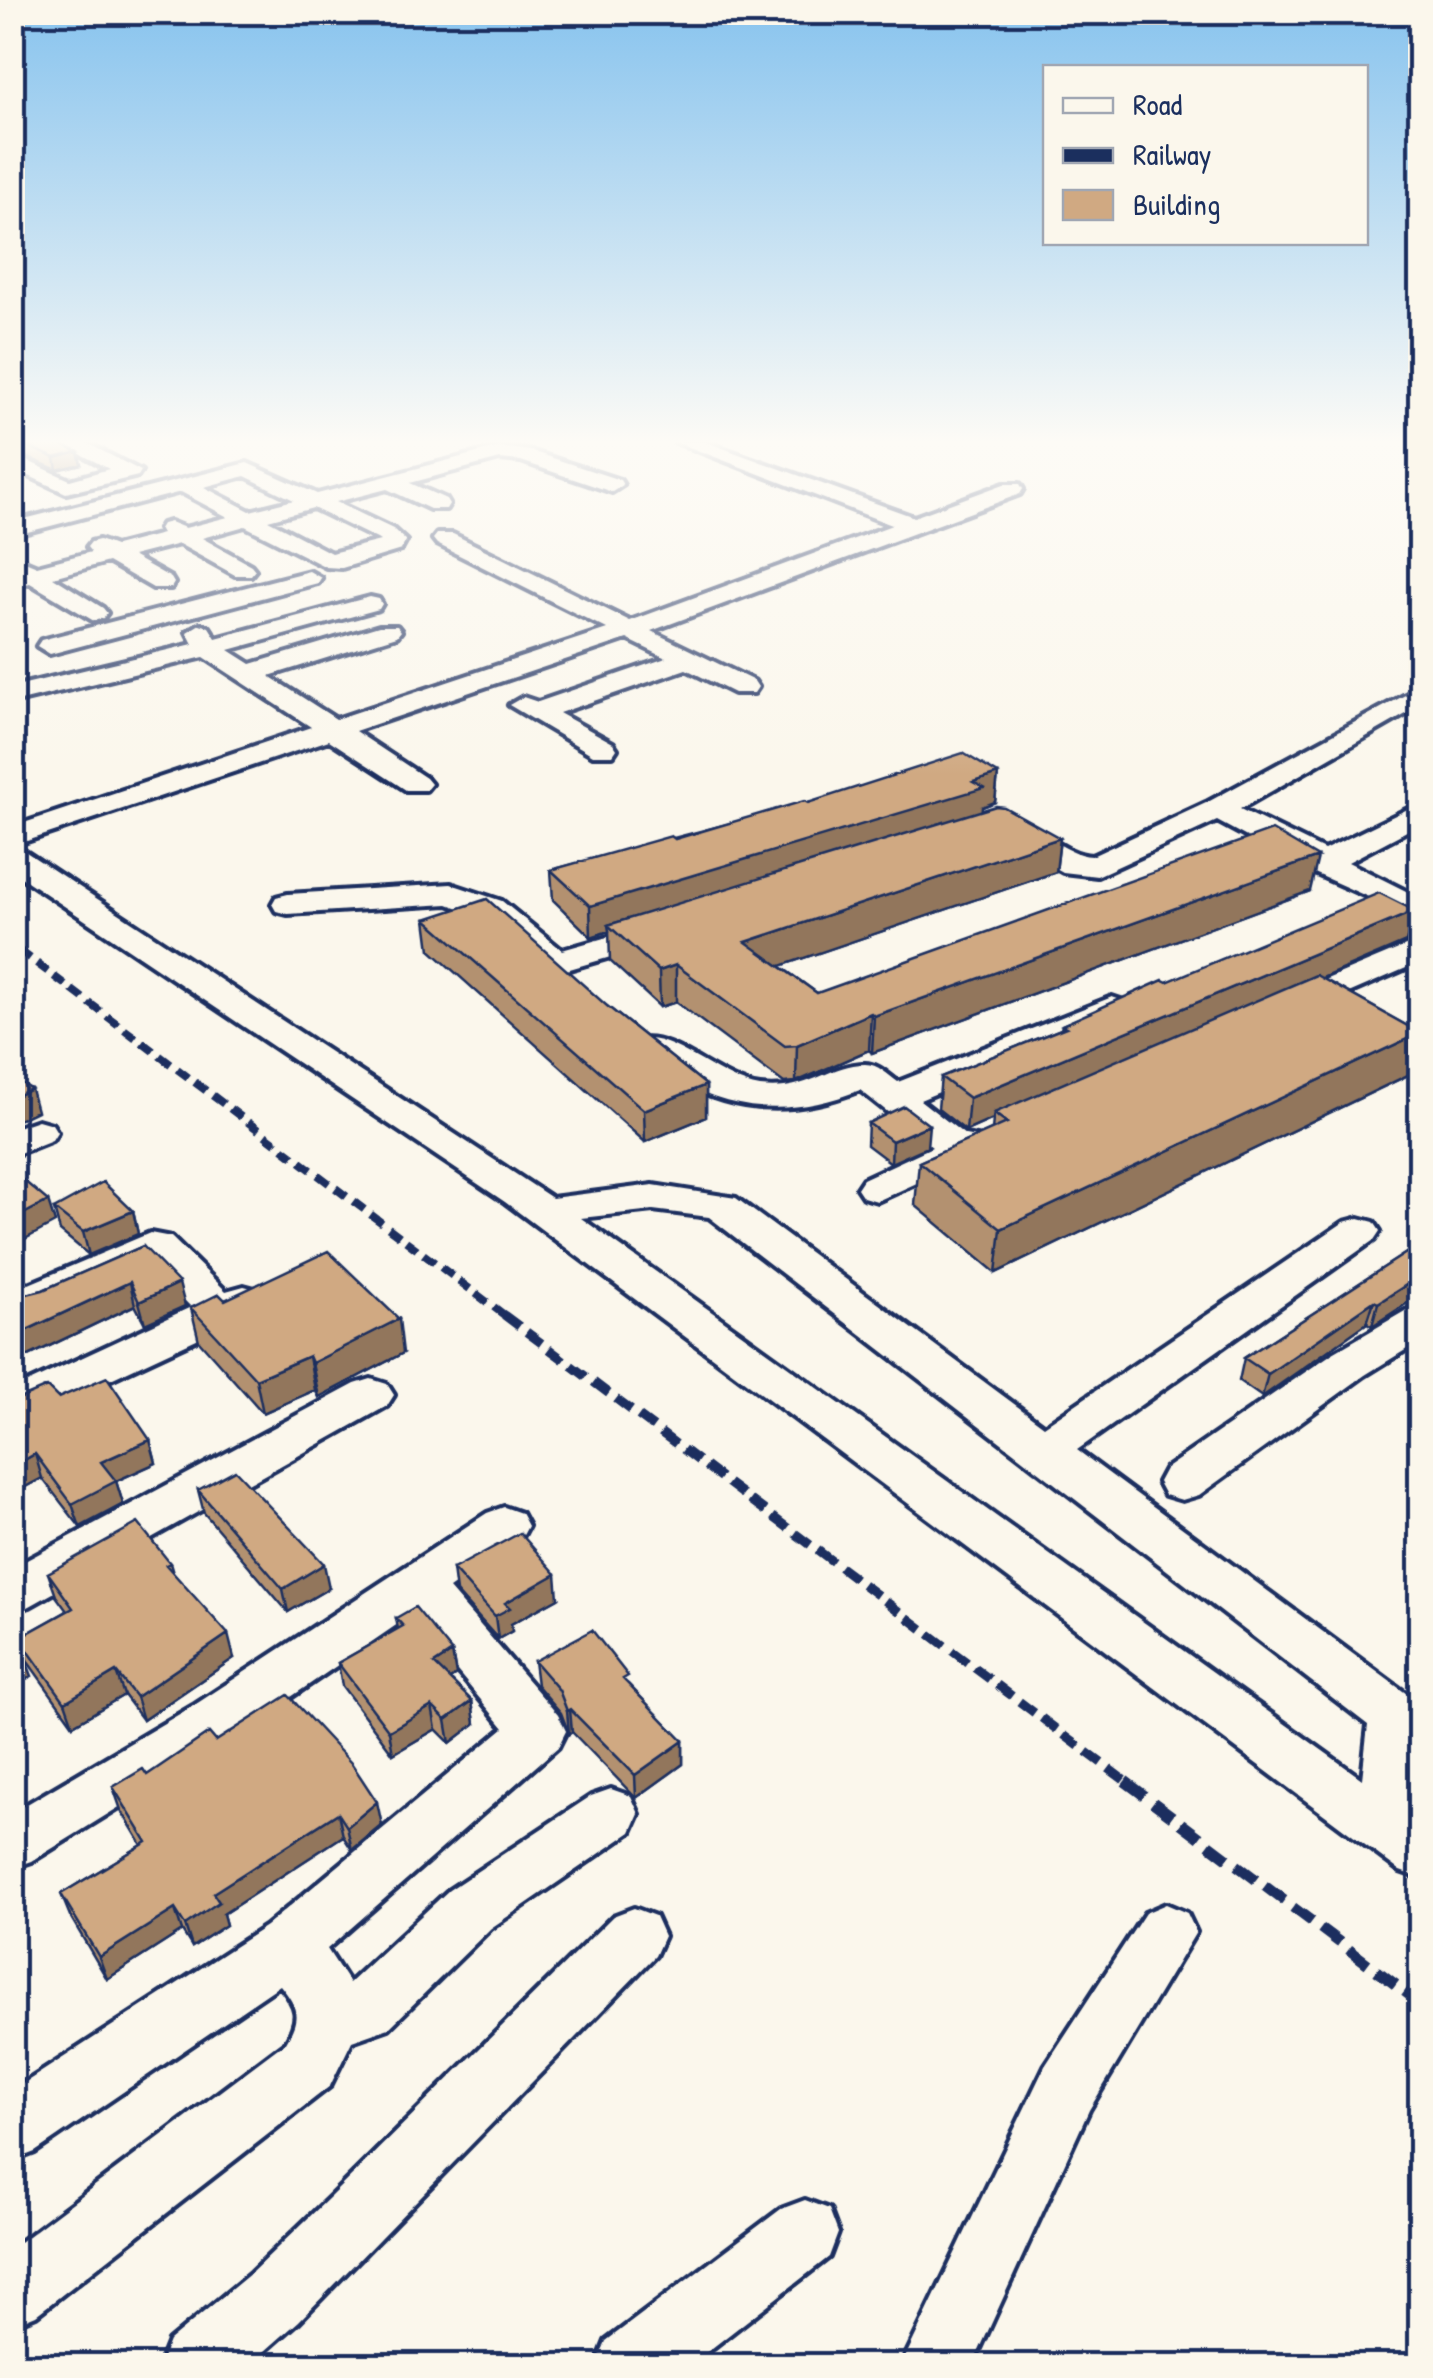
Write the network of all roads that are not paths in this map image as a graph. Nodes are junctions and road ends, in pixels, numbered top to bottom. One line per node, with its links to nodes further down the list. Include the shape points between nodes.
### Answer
1 (114, 553): 7 (street)
2 (212, 553): 8 (street)
3 (316, 553): 4 (street, via 332,561)
4 (372, 553)
5 (475, 553): 15 (street)
6 (837, 553): 15 (street)
7 (110, 554): 9 (street); 11 (street)
8 (243, 570)
9 (19, 572): 14 (street)
10 (309, 578): 13 (street)
11 (162, 583)
12 (370, 604): 18 (street)
13 (180, 612): 17 (street); 18 (street)
14 (94, 613)
15 (632, 629): 19 (street); 21 (street)
16 (388, 631): 20 (street)
17 (50, 646)
18 (208, 648): 20 (street); 23 (street)
19 (689, 658): 22 (street); 25 (street)
20 (247, 674): 26 (street)
21 (479, 681): 25 (street); 26 (street)
22 (744, 686)
23 (12, 694)
24 (1420, 695): 29 (street)
25 (536, 712): 27 (street)
26 (331, 729): 28 (street); 32 (street)
27 (603, 749)
28 (416, 784)
29 (1217, 809): 31 (street, via 1097,866 1074,865 1009,829); 34 (street)
30 (1420, 812): 34 (street)
31 (972, 833)
32 (12, 838)
33 (12, 857): 50 (street)
34 (1321, 864): 35 (street)
35 (1389, 894): 37 (street); 38 (street)
36 (288, 904): 41 (street, via 451,894 490,908)
37 (1352, 910)
38 (1420, 910)
39 (698, 920): 41 (street)
40 (1420, 950): 44 (street, via 1324,1007)
41 (556, 963): 42 (street)
42 (584, 990)
43 (1151, 992): 46 (street)
44 (1256, 1021)
45 (623, 1024): 46 (street, via 681,1071 750,1096 802,1098 864,1075)
46 (895, 1098): 48 (street)
47 (994, 1134): 48 (street)
48 (959, 1150): 49 (street)
49 (877, 1188)
50 (546, 1212): 58 (street, via 638,1195 722,1208); 64 (street)
51 (1360, 1231): 58 (street)
52 (274, 1285): 54 (street)
53 (12, 1293): 54 (street, via 34,1298 156,1247)
54 (220, 1311): 57 (street)
55 (1420, 1320): 59 (street)
56 (370, 1395): 62 (street)
57 (12, 1409)
58 (1043, 1450): 64 (street, via 1388,1710 1396,1736)
59 (1182, 1482)
60 (504, 1526): 61 (street)
61 (416, 1586): 65 (street, via 212,1722); 69 (street, via 539,1730)
62 (12, 1592)
63 (612, 1814): 70 (street, via 470,1909 367,2008)
64 (1383, 1826): 66 (street)
65 (12, 1843)
66 (1420, 1853)
67 (1166, 1932): 76 (street, via 1067,2088)
68 (634, 1936): 74 (street, via 341,2234)
69 (287, 1946): 70 (street, via 328,2002); 71 (street)
70 (330, 2018): 73 (street, via 308,2064)
71 (12, 2129)
72 (805, 2233): 75 (street)
73 (12, 2291)
74 (194, 2366)
75 (631, 2366)
76 (936, 2366)

